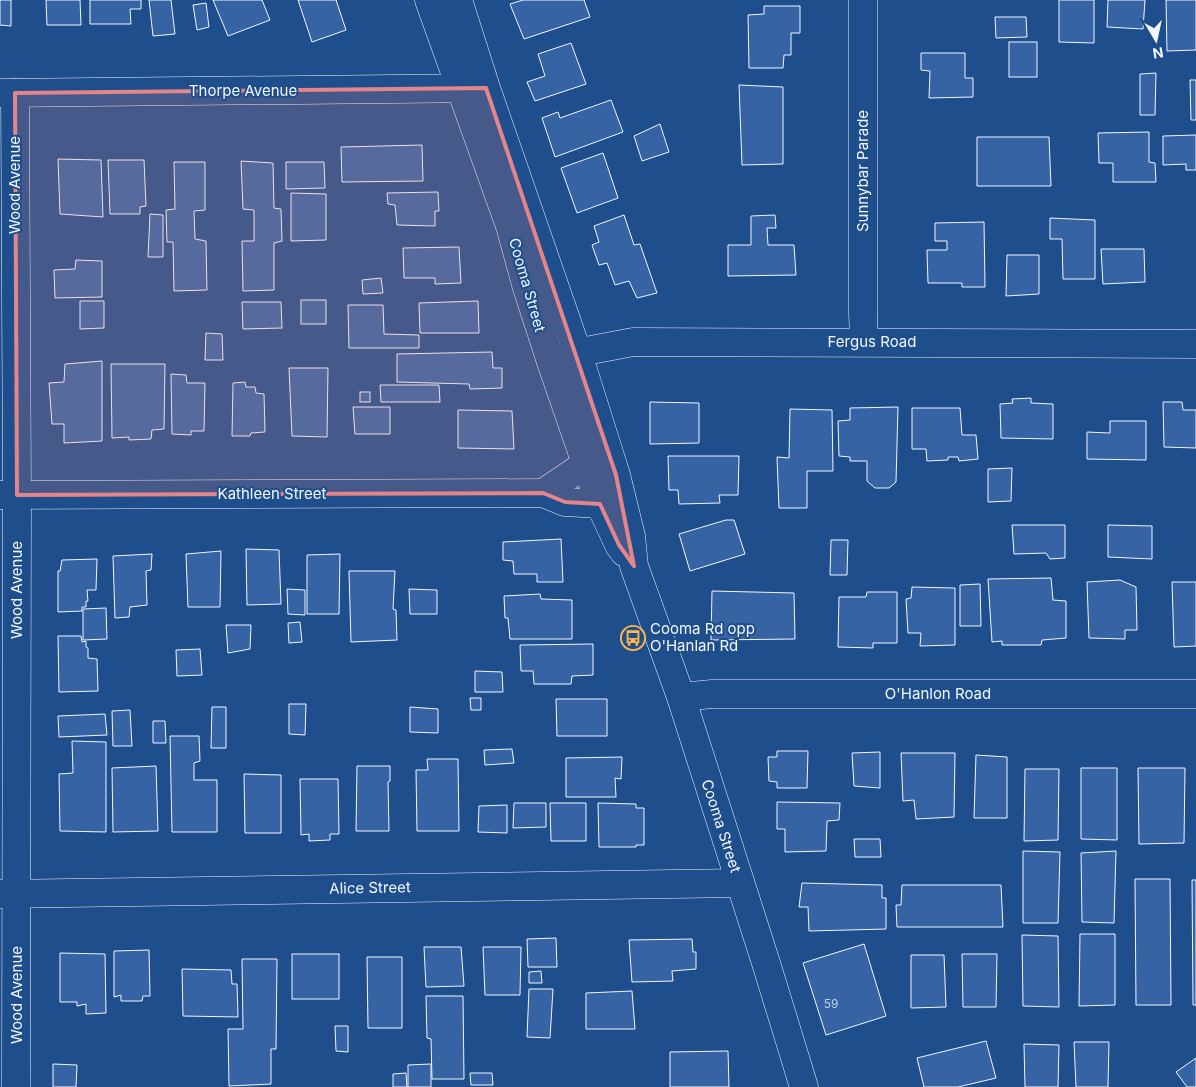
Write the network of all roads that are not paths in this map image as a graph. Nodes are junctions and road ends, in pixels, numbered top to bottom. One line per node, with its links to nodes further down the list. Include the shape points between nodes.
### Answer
1 (429, 0): 4 (street, Cooma Street)
2 (458, 0): 4 (street, Cooma Street)
3 (863, 0): 6 (street, Sunnybar Parade)
4 (473, 88): 5 (street, Thorpe Avenue); 8 (street, Cooma Street); 9 (street, Cooma Street, via 492,174)
5 (7, 92): 12 (street, Wood Avenue)
6 (864, 342): 7 (street, Fergus Road); 8 (street, Fergus Road, via 633,342)
7 (1196, 344)
8 (578, 354): 9 (street, Fergus Road); 14 (street, Cooma Street, via 616,475 631,536)
9 (551, 362): 10 (street, Cooma Street)
10 (586, 464): 11 (street); 13 (street, Cooma Street)
11 (543, 493): 12 (street, Kathleen Street); 13 (street, Kathleen Street, via 564,502)
12 (8, 495): 18 (street, Wood Avenue)
13 (600, 504): 14 (street, Cooma Street, via 619,545)
14 (634, 566): 16 (street, Cooma Street)
15 (1196, 694): 16 (street, O'Hanlon Road, via 709,694)
16 (680, 697): 17 (street, Cooma Street)
17 (739, 883): 18 (street, Alice Street); 20 (street, Cooma Street)
18 (9, 894): 19 (street, Wood Avenue)
19 (16, 1087)
20 (804, 1087)

